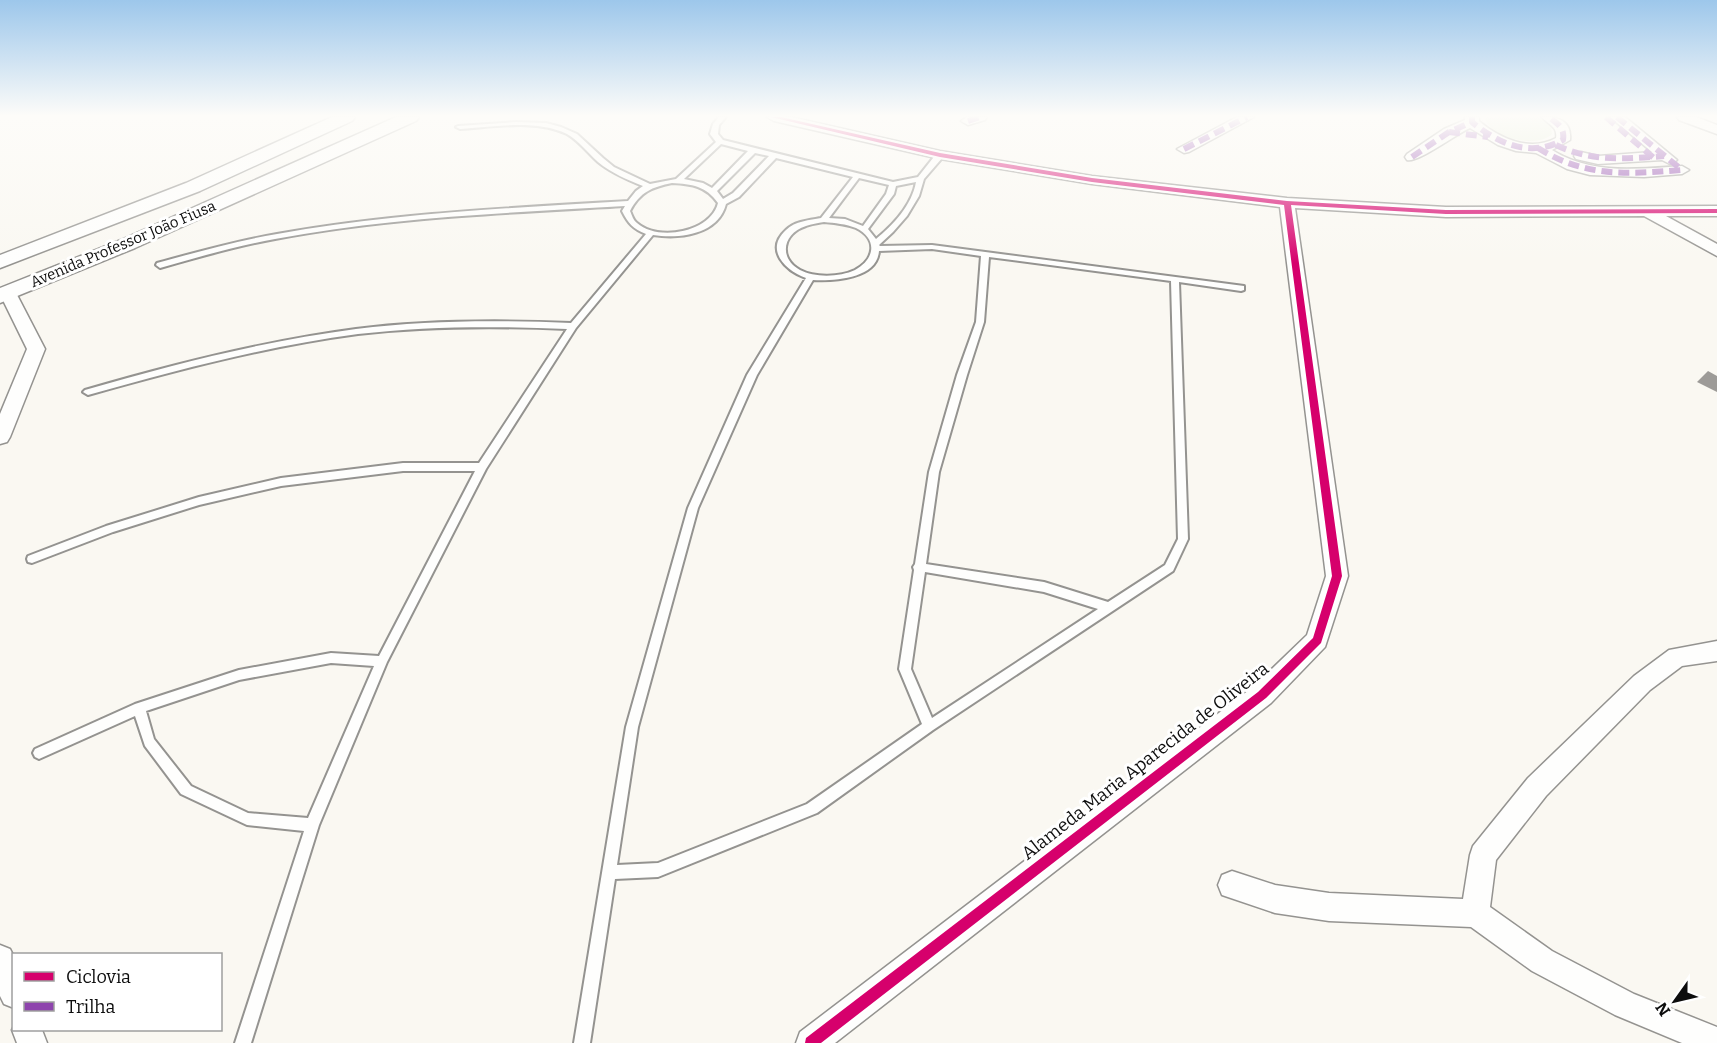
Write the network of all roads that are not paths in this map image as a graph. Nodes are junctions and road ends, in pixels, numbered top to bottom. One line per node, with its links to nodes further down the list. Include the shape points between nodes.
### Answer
1 (240, 166): 33 (street, Avenida Professor João Fiusa)
2 (302, 166): 38 (street, Avenida Professor João Fiusa, via 149,235)
3 (608, 166): 18 (lane)
4 (695, 166): 16 (lane)
5 (738, 166): 19 (lane)
6 (764, 166): 21 (lane, via 736,195)
7 (819, 166): 13 (lane)
8 (931, 166): 15 (lane)
9 (1005, 166): 22 (street)
10 (1575, 166): 14 (street)
11 (1604, 166): 14 (street)
12 (1675, 166): 14 (street, via 1682,170)
13 (858, 175): 17 (lane); 26 (lane)
14 (1614, 175)
15 (920, 179): 17 (lane); 30 (lane, via 919,190)
16 (678, 181): 18 (lane); 19 (lane, via 696,182)
17 (893, 184): 27 (lane)
18 (649, 186): 20 (lane, via 632,197)
19 (714, 190): 21 (lane)
20 (630, 203): 28 (lane, via 626,211 633,224); 34 (lane, via 389,221 199,252)
21 (722, 203): 28 (lane, via 717,217 700,229 676,235)
22 (1287, 203): 24 (street, via 1446,212); 60 (street, Alameda Maria Aparecida de Oliveira, via 1337,576 1317,640 1262,695)
23 (1717, 211): 25 (street)
24 (1648, 212): 25 (street); 31 (street)
25 (1676, 212): 29 (street)
26 (824, 220): 27 (lane); 35 (lane, via 798,226 779,247 782,259 793,270)
27 (864, 229): 30 (lane)
28 (651, 233): 39 (lane)
29 (1717, 235)
30 (877, 246): 32 (lane); 35 (lane, via 868,267 852,275)
31 (1717, 251)
32 (985, 253): 36 (lane); 44 (lane, via 980,322 934,472)
33 (0, 262)
34 (160, 265)
35 (811, 277): 52 (lane, via 752,375 693,508 632,727)
36 (1175, 280): 37 (lane); 45 (lane, via 1183,539 1169,568)
37 (1240, 288)
38 (4, 294): 41 (street, via 36,349)
39 (573, 326): 40 (lane, via 410,326 289,342); 42 (lane)
40 (88, 392)
41 (0, 437)
42 (482, 467): 43 (lane, via 403,467 281,482 188,504); 47 (lane)
43 (32, 560)
44 (918, 567): 45 (lane, via 1044,587); 49 (lane, via 905,669)
45 (1108, 607): 49 (lane)
46 (1717, 651): 54 (street, via 1677,657 1642,683 1537,788 1483,855)
47 (382, 661): 48 (lane, via 331,658 238,675); 51 (lane)
48 (139, 708): 50 (lane); 51 (lane, via 149,742 186,790 247,819)
49 (929, 726): 52 (lane, via 812,809 658,870)
50 (39, 753)
51 (312, 825): 58 (lane)
52 (609, 872): 59 (lane)
53 (1232, 885): 54 (street, via 1275,899 1329,907)
54 (1475, 913): 57 (street, via 1542,960 1625,1005)
55 (0, 959): 56 (street)
56 (12, 989)
57 (1717, 1042)
58 (243, 1043)
59 (582, 1043)
60 (811, 1043)

